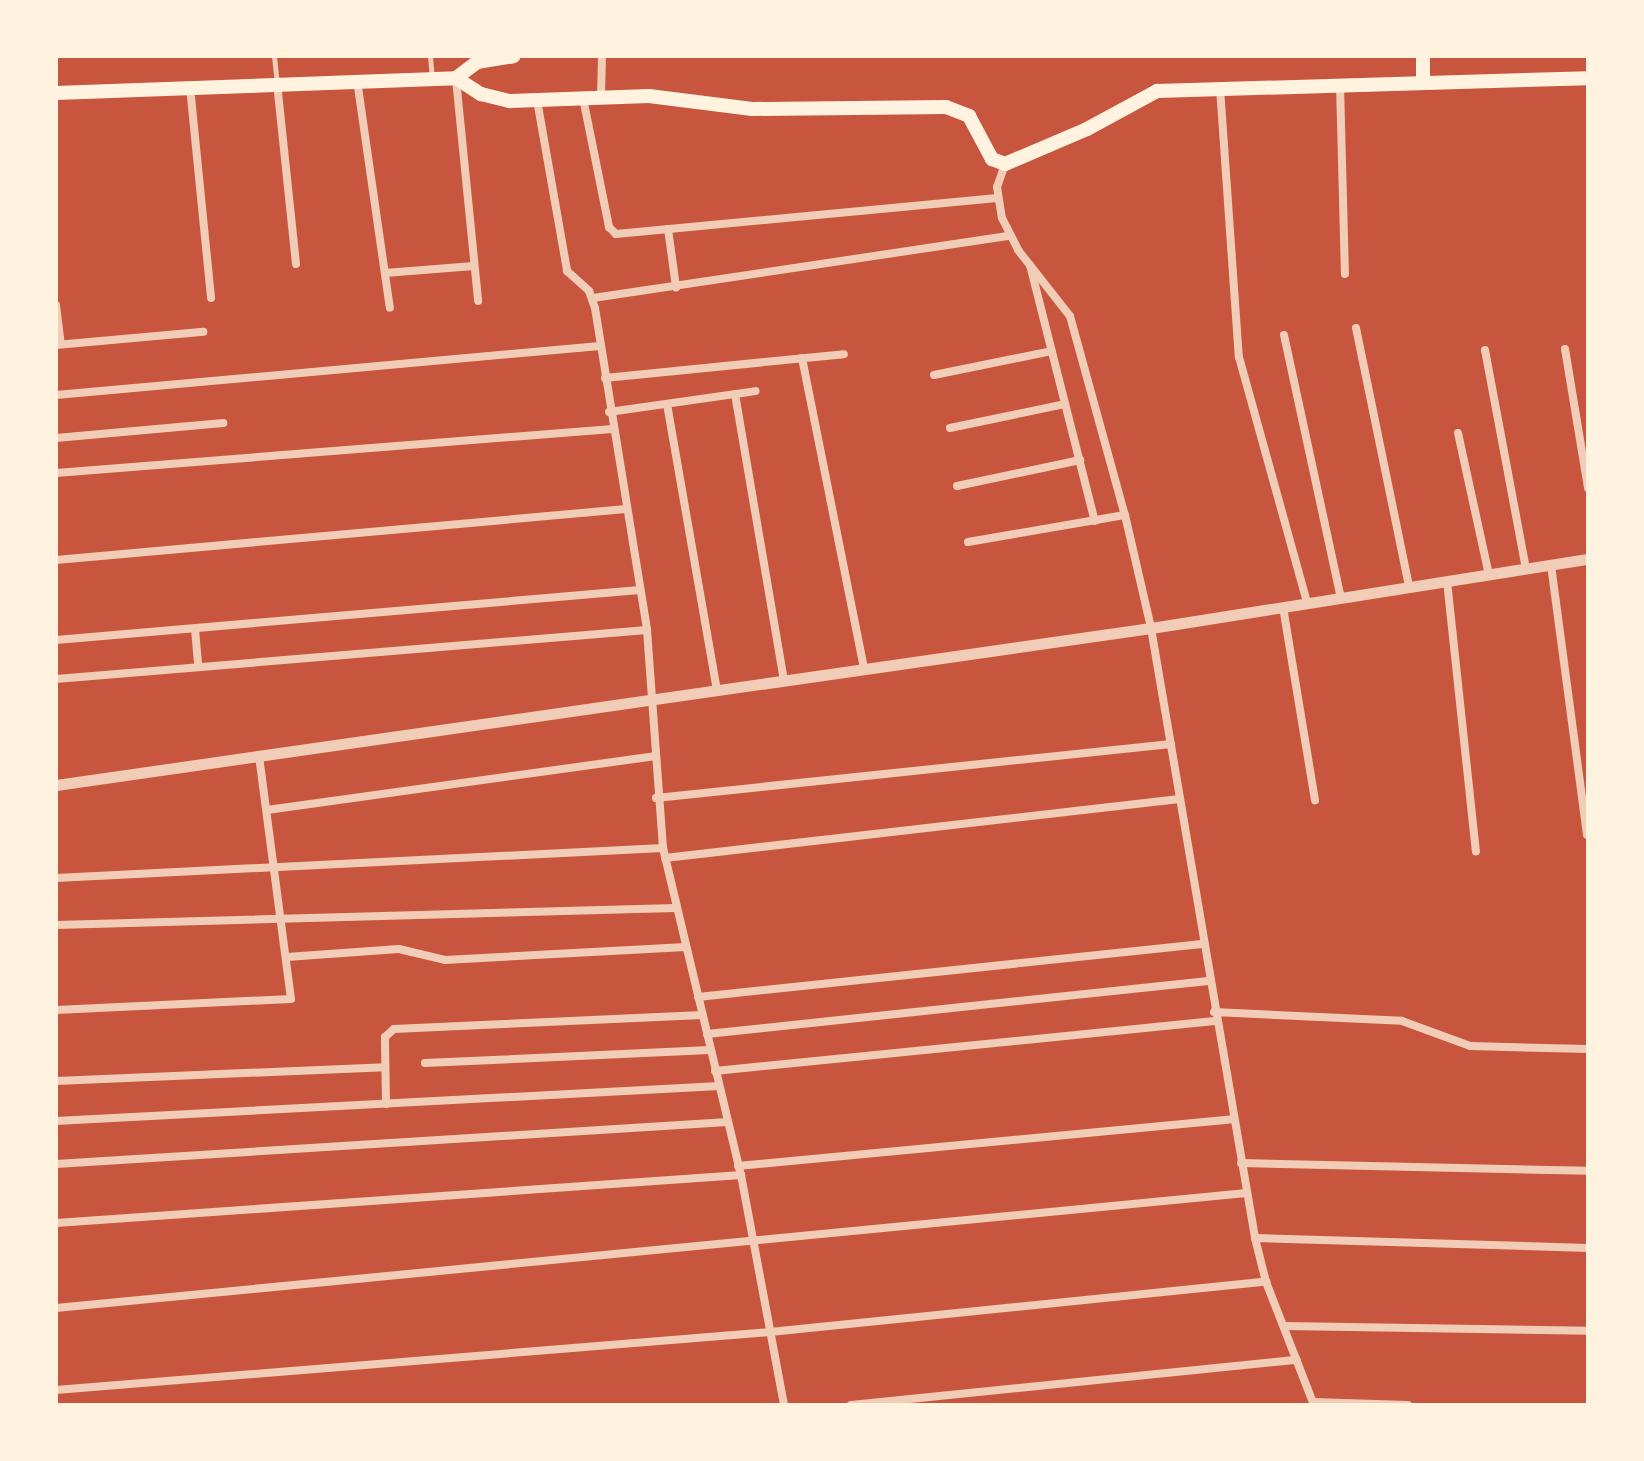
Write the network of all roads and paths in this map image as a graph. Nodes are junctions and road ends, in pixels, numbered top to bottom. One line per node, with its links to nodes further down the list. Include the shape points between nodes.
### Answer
1 (274, 56): 11 (lane)
2 (430, 56): 7 (lane)
3 (503, 56): 4 (main road); 8 (main road, via 477,62)
4 (514, 56)
5 (602, 56): 17 (street)
6 (1423, 56): 12 (main road)
7 (432, 78): 8 (main road); 10 (main road)
8 (456, 78): 19 (main road, via 495,99); 26 (street)
9 (1588, 78): 12 (main road)
10 (357, 79): 11 (main road); 27 (street)
11 (277, 83): 14 (main road); 25 (street)
12 (1423, 83): 13 (main road)
13 (1340, 85): 15 (main road); 28 (street)
14 (190, 86): 16 (main road); 30 (street)
15 (1220, 88): 20 (main road, via 1157,91); 75 (street, via 1239,357)
16 (56, 93)
17 (601, 97): 18 (main road); 20 (main road, via 666,96 752,109 946,107 969,116 992,159)
18 (583, 98): 19 (main road); 22 (street, via 611,232)
19 (537, 100): 31 (street, via 567,271)
20 (1005, 164): 21 (street)
21 (997, 198): 22 (street); 23 (street)
22 (668, 229): 29 (street)
23 (1009, 236): 24 (street); 29 (street)
24 (1029, 261): 42 (street); 63 (street, via 1070,316 1078,336)
25 (296, 264)
26 (474, 266): 27 (street); 32 (street)
27 (385, 273): 34 (street)
28 (1345, 274)
29 (676, 287): 31 (street)
30 (211, 298)
31 (593, 298): 39 (street)
32 (478, 301)
33 (56, 305): 38 (street)
34 (390, 308)
35 (1356, 328): 72 (street)
36 (203, 332): 38 (street)
37 (1284, 335): 74 (street)
38 (58, 344)
39 (600, 346): 46 (street); 49 (street)
40 (1565, 349): 61 (street)
41 (1485, 350): 69 (street)
42 (1052, 351): 45 (street); 51 (street)
43 (844, 354): 44 (street)
44 (802, 358): 46 (street); 82 (street)
45 (934, 375)
46 (605, 378): 52 (street)
47 (756, 391): 48 (street)
48 (735, 394): 50 (street); 84 (street)
49 (56, 395)
50 (667, 404): 52 (street); 85 (street)
51 (1065, 404): 54 (street); 58 (street)
52 (609, 412): 55 (street)
53 (223, 423): 57 (street)
54 (950, 428)
55 (612, 429): 59 (street); 62 (street)
56 (1458, 433): 70 (street)
57 (56, 438)
58 (1080, 460): 60 (street); 64 (street)
59 (56, 473)
60 (957, 486)
61 (1588, 488)
62 (626, 509): 67 (street); 73 (street)
63 (1125, 515): 64 (street); 77 (street)
64 (1095, 521): 65 (street)
65 (968, 542)
66 (1588, 559): 68 (street)
67 (56, 560)
68 (1551, 565): 69 (street); 95 (street)
69 (1526, 569): 70 (street)
70 (1489, 575): 71 (street)
71 (1447, 581): 72 (street); 96 (street)
72 (1409, 587): 74 (street)
73 (640, 590): 78 (street); 79 (street)
74 (1341, 598): 75 (street)
75 (1307, 603): 76 (street)
76 (1283, 607): 77 (street); 93 (street)
77 (1151, 628): 82 (street); 87 (street)
78 (195, 629): 80 (street); 81 (street)
79 (647, 630): 81 (street); 86 (street)
80 (56, 640)
81 (198, 667): 83 (street)
82 (864, 669): 84 (street)
83 (56, 679)
84 (784, 681): 85 (street)
85 (717, 690): 86 (street)
86 (652, 699): 88 (street); 89 (street)
87 (1171, 744): 91 (street); 92 (street)
88 (259, 756): 90 (street); 94 (street)
89 (654, 756): 91 (street); 94 (street)
90 (56, 785)
91 (656, 798): 97 (street)
92 (1180, 799): 97 (street); 103 (street)
93 (1315, 800)
94 (267, 810): 98 (street)
95 (1587, 835)
96 (1476, 851)
97 (664, 853): 98 (street); 100 (street)
98 (275, 869): 99 (street); 101 (street)
99 (56, 878)
100 (676, 908): 101 (street); 104 (street)
101 (282, 919): 102 (street); 105 (street)
102 (56, 925)
103 (1202, 944): 106 (street); 107 (street)
104 (686, 947): 105 (street, via 445,960 399,949); 107 (street)
105 (287, 957): 108 (street, via 291,999)
106 (1208, 981): 110 (street); 111 (street)
107 (698, 997): 109 (street)
108 (56, 1010)
109 (703, 1015): 111 (street); 115 (street, via 394,1029 385,1037)
110 (1215, 1016): 112 (street, via 1402,1021 1470,1046); 116 (street); 120 (street)
111 (707, 1034): 113 (street)
112 (1588, 1049)
113 (710, 1050): 114 (street); 116 (street)
114 (425, 1063)
115 (385, 1067): 117 (street); 119 (street)
116 (715, 1071): 118 (street)
117 (56, 1081)
118 (719, 1086): 119 (street); 122 (street)
119 (386, 1104): 121 (street)
120 (1233, 1119): 123 (street); 125 (street)
121 (56, 1121)
122 (728, 1122): 124 (street); 125 (street)
123 (1241, 1163): 126 (street); 127 (street)
124 (56, 1164)
125 (740, 1171): 128 (street); 130 (street)
126 (1588, 1171)
127 (1246, 1193): 129 (street); 130 (street)
128 (56, 1223)
129 (1255, 1238): 131 (street); 132 (street)
130 (753, 1240): 133 (street); 136 (street)
131 (1588, 1248)
132 (1266, 1282): 134 (street); 136 (street)
133 (56, 1308)
134 (1284, 1326): 135 (street); 137 (street)
135 (1588, 1331)
136 (770, 1332): 138 (street); 140 (street)
137 (1297, 1360): 139 (street); 141 (street)
138 (56, 1390)
139 (1313, 1404): 142 (street)
140 (784, 1405)
141 (851, 1405)
142 (1408, 1405)

